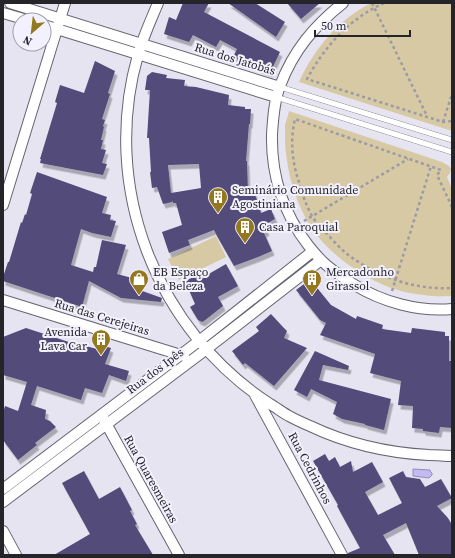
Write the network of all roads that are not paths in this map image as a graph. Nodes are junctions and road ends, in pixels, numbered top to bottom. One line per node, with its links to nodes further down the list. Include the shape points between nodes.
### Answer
1 (10, 3): 5 (street, Rua dos Jatobás)
2 (65, 3): 5 (street)
3 (158, 3): 8 (street)
4 (343, 3): 10 (street, via 322,20 304,40)
5 (60, 18): 7 (street); 8 (street, Rua dos Jatobás)
6 (52, 27): 7 (street, Rua dos Jatobás)
7 (57, 29): 9 (street, Rua dos Jatobás); 14 (street)
8 (142, 44): 9 (street); 10 (street, Rua dos Jatobás)
9 (138, 55): 11 (street, Rua dos Jatobás); 19 (street, via 127,123 131,193 150,261 184,322)
10 (280, 86): 11 (street); 12 (lane, Rua dos Jatobás)
11 (276, 98): 13 (lane, Rua dos Jatobás); 15 (street, via 272,123 276,177 296,227)
12 (452, 140)
13 (452, 152)
14 (3, 205)
15 (313, 251): 16 (street); 19 (street, Rua dos Ipês)
16 (321, 260): 18 (street, via 365,291 389,301 416,307); 20 (street, Rua dos Ipês)
17 (3, 300): 21 (street, Rua das Cerejeiras)
18 (452, 308)
19 (199, 341): 20 (street); 21 (street, Rua dos Ipês)
20 (206, 349): 22 (street, Rua dos Ipês); 23 (street)
21 (180, 355): 22 (street, Rua das Cerejeiras); 24 (street, Rua dos Ipês)
22 (193, 359): 24 (street, Rua dos Ipês)
23 (254, 394): 25 (street, via 289,416 327,434 367,447 408,454); 31 (street, Rua Cedrinhos)
24 (104, 419): 26 (street, Rua dos Ipês); 27 (street, Rua dos Ipês); 30 (street, Rua Quaresmeiras)
25 (451, 457)
26 (3, 489)
27 (3, 502)
28 (3, 531): 29 (street)
29 (16, 555)
30 (178, 555)
31 (342, 555)

